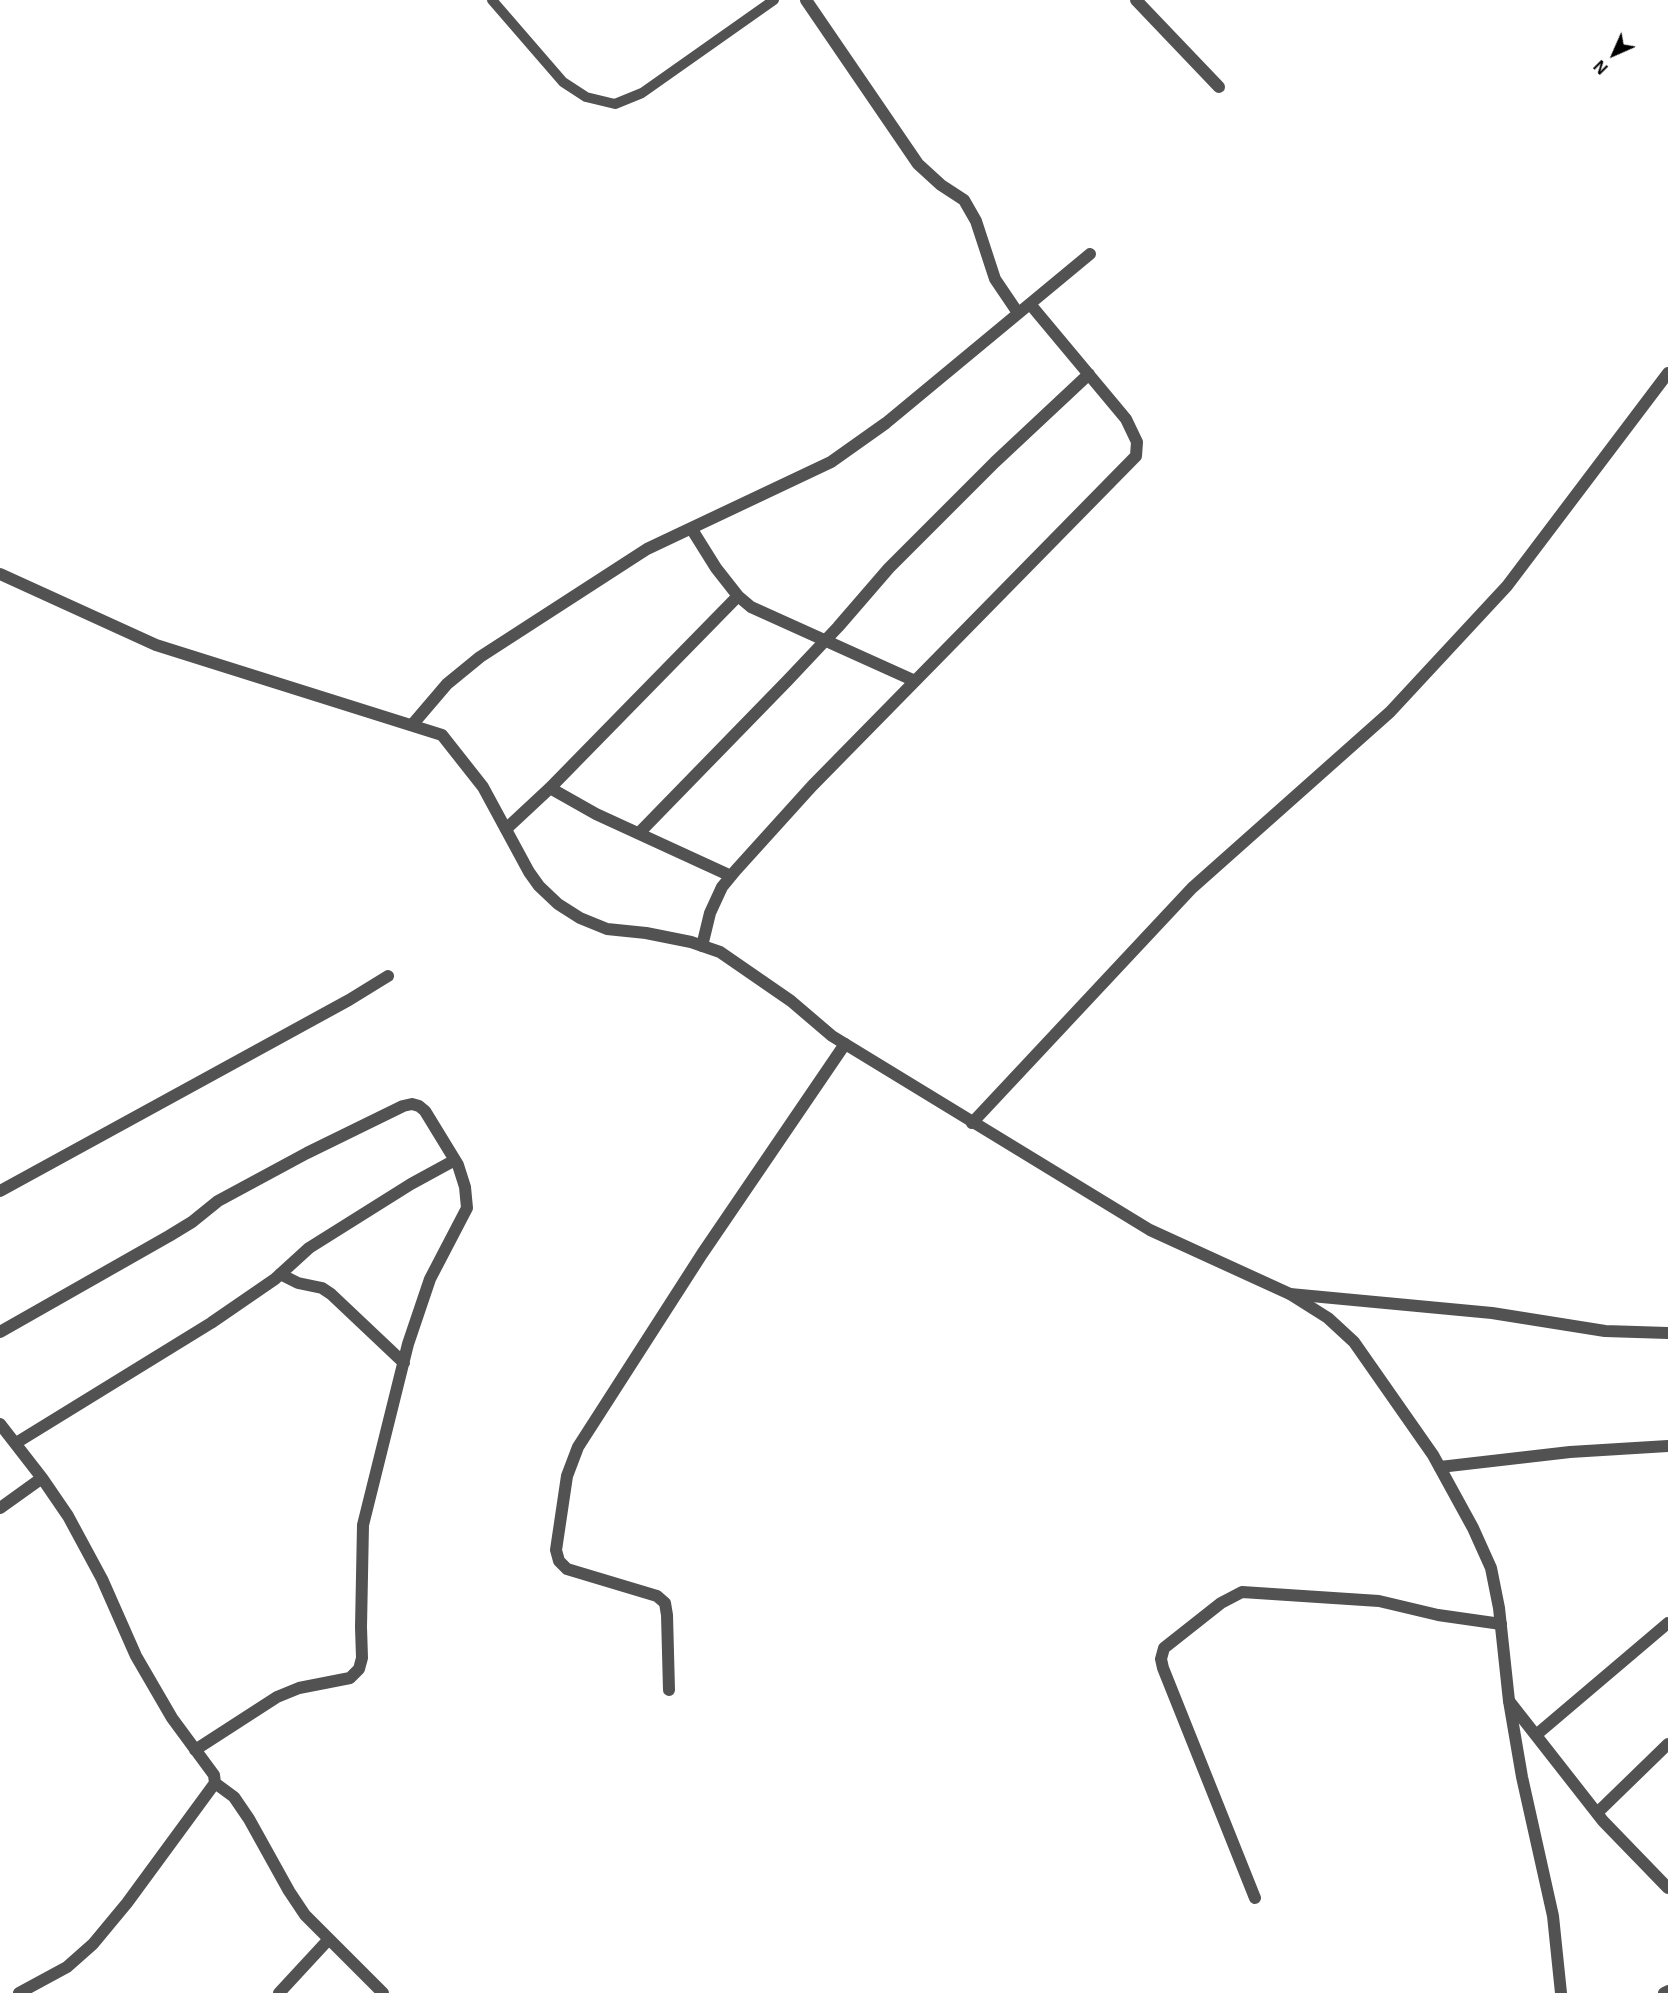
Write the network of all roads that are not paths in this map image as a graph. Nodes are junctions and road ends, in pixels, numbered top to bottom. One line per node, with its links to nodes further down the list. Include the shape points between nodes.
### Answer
1 (492, 0): 2 (lane, via 563,82 586,98 615,104 642,93)
2 (774, 0)
3 (806, 0): 8 (street, via 918,164 964,200 976,221 995,279)
4 (1136, 0): 5 (street)
5 (1219, 87)
6 (1090, 254): 7 (street)
7 (1029, 304): 8 (street); 10 (street)
8 (1018, 313): 11 (street, via 886,423 831,462)
9 (1668, 373): 24 (street, via 1507,586 1390,712 1192,888)
10 (1089, 374): 14 (street, via 889,568); 15 (street, via 1133,431 1136,456)
11 (691, 528): 13 (street); 16 (street, via 647,549 480,657 447,684)
12 (0, 574): 16 (street, via 156,645)
13 (738, 596): 14 (street, via 751,607); 17 (street)
14 (825, 640): 15 (street); 19 (street)
15 (915, 681): 20 (street)
16 (412, 725): 18 (street, via 442,735 452,746 483,787)
17 (550, 788): 18 (street); 19 (street)
18 (506, 830): 21 (street, via 539,886 580,918 607,929)
19 (639, 833): 20 (street)
20 (731, 876): 21 (street, via 710,913)
21 (702, 946): 23 (street, via 720,952 757,976)
22 (388, 976): 26 (street)
23 (844, 1044): 24 (street); 40 (street, via 689,1273 578,1447 567,1476 556,1550 559,1561 567,1569 657,1596 665,1603)
24 (972, 1123): 28 (street, via 1150,1230)
25 (455, 1160): 27 (street, via 309,1248); 29 (street, via 425,1111 412,1104 403,1106 218,1201 177,1232); 31 (street, via 465,1187 467,1208 430,1279)
26 (0, 1191)
27 (280, 1274): 31 (street, via 332,1294); 33 (street, via 211,1323)
28 (1290, 1294): 30 (street, via 1492,1313 1605,1331); 35 (street, via 1328,1318 1354,1342)
29 (0, 1332)
30 (1668, 1333)
31 (404, 1363): 44 (street, via 363,1525 359,1669 350,1678 298,1688 277,1697)
32 (0, 1424): 33 (street)
33 (16, 1443): 36 (street)
34 (1668, 1446): 35 (street, via 1570,1452)
35 (1440, 1467): 39 (street, via 1491,1568)
36 (42, 1478): 37 (street); 44 (street, via 102,1579 136,1656)
37 (0, 1508)
38 (1668, 1623): 42 (street)
39 (1501, 1624): 41 (street); 48 (street, via 1379,1601 1242,1592 1221,1603 1164,1648 1163,1668)
40 (669, 1690)
41 (1509, 1701): 42 (street); 53 (street, via 1553,1916)
42 (1536, 1735): 46 (street)
43 (1668, 1744): 46 (street)
44 (195, 1750): 45 (street, via 214,1775)
45 (215, 1783): 49 (street, via 234,1797 289,1892); 50 (street, via 93,1944 68,1967)
46 (1597, 1813): 47 (street)
47 (1667, 1886)
48 (1255, 1898)
49 (329, 1939): 51 (street); 52 (street)
50 (19, 1993)
51 (279, 1993)
52 (383, 1993)
53 (1561, 1993)

